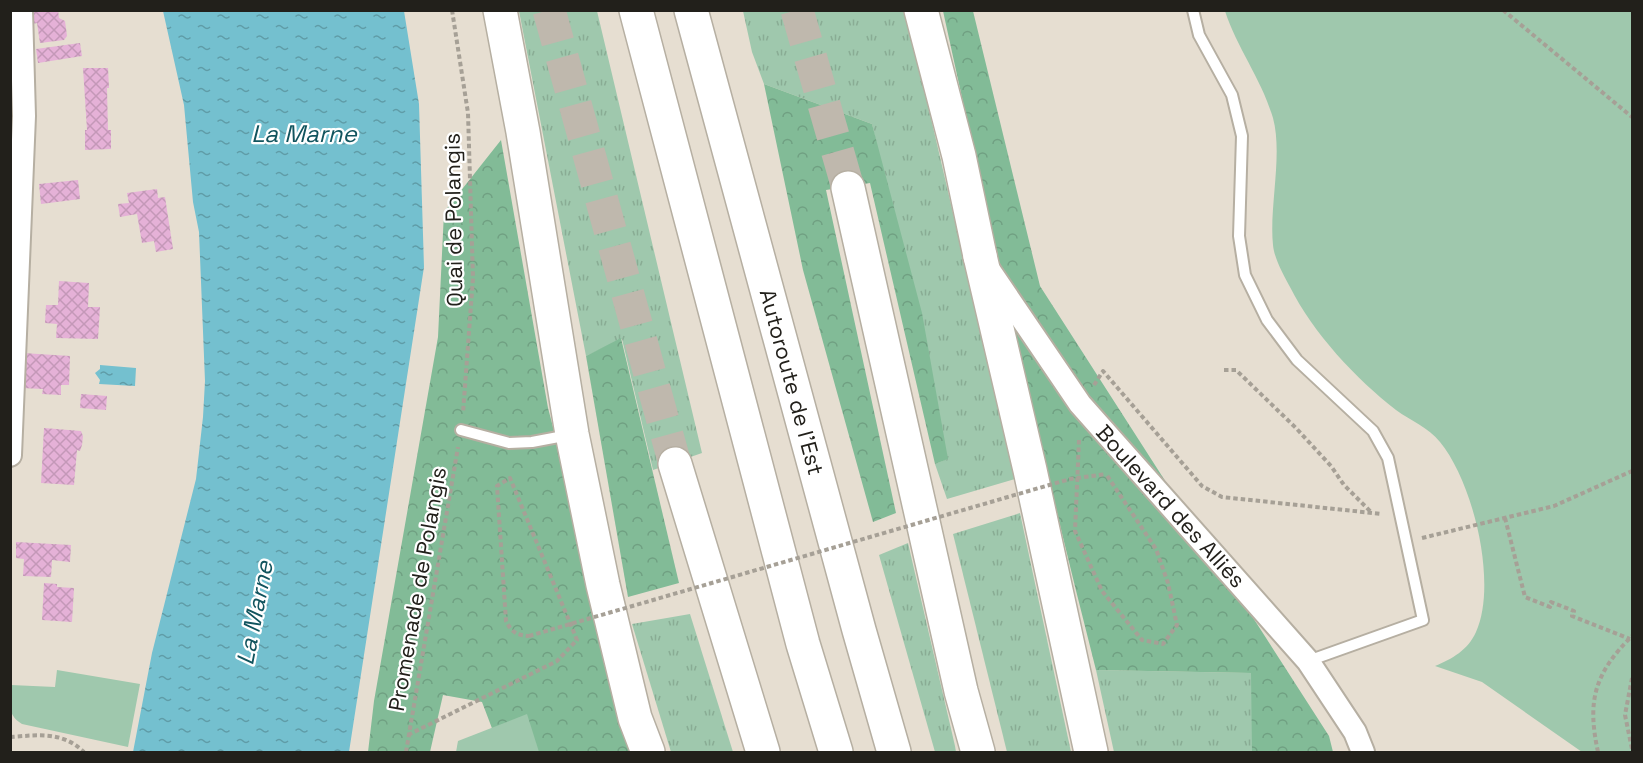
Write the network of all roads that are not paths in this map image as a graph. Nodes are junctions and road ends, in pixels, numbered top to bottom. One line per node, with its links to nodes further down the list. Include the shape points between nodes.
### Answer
1 (21, 10): 11 (street, via 24,116)
2 (500, 10): 10 (main road)
3 (636, 10): 16 (main road, via 803,644)
4 (691, 10): 17 (main road, Autoroute de l’Est)
5 (921, 10): 8 (main road)
6 (1193, 10): 13 (lane, via 1199,35 1232,95 1242,136 1239,236 1245,275 1267,320 1297,360 1373,431 1388,458 1423,620)
7 (848, 188): 18 (main road)
8 (980, 256): 13 (street, Boulevard des Alliés, via 1080,404); 19 (main road)
9 (461, 430): 10 (lane, via 509,442)
10 (572, 434): 14 (main road, via 603,585 635,718)
11 (10, 455)
12 (675, 464): 15 (main road)
13 (1308, 661): 20 (street, Boulevard des Alliés, via 1355,732)
14 (648, 753)
15 (763, 753)
16 (836, 753)
17 (894, 753)
18 (978, 753)
19 (1091, 753)
20 (1363, 753)

